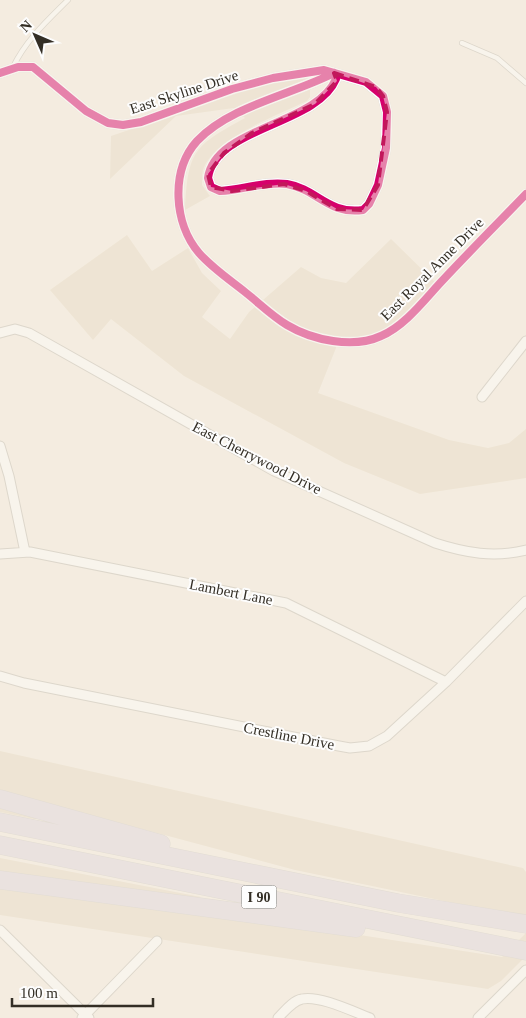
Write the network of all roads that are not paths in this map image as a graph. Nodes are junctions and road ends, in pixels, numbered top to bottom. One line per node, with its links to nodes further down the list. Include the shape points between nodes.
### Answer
1 (68, 0): 3 (lane, via 21,50)
2 (462, 43): 6 (lane, via 497,58)
3 (13, 68): 4 (street, East Skyline Drive); 5 (street, East Skyline Drive, via 33,67 86,111 108,124 124,125 273,78 324,70)
4 (0, 72)
5 (334, 73): 5 (street, East Skyline Drive, via 354,77 376,87 383,96 387,112 386,148 378,186 369,204 362,210 349,212 337,209 306,190 284,184 232,191 211,187 208,174 224,153 252,133 315,104 335,84); 7 (street, East Royal Anne Drive, via 240,112 213,127 193,146 185,159 179,181 180,211 199,253 287,324 304,332 349,342 371,340 388,333 419,306)
6 (526, 83)
7 (526, 194)
8 (0, 333): 12 (street, East Cherrywood Drive, via 16,329 29,333 274,470 435,543 459,551 488,555)
9 (526, 341): 10 (street)
10 (482, 397)
11 (0, 446): 13 (street)
12 (526, 550)
13 (25, 552): 14 (street, Lambert Lane); 17 (street, Lambert Lane, via 286,603)
14 (0, 554)
15 (526, 601): 17 (street, Crestline Drive)
16 (0, 676): 17 (street, Crestline Drive, via 350,748 369,746 379,741)
17 (446, 682)
18 (0, 800): 22 (highway)
19 (0, 822): 22 (highway, I 90)
20 (0, 845): 26 (highway, I 90)
21 (0, 880): 26 (highway, I 90, via 424,937)
22 (282, 880): 23 (highway, I 90)
23 (526, 924)
24 (0, 930): 29 (street)
25 (157, 941): 29 (street)
26 (484, 942): 27 (highway, I 90)
27 (522, 950)
28 (526, 970): 32 (street)
29 (85, 1017)
30 (278, 1018): 31 (street, via 292,1004 304,998)
31 (370, 1018)
32 (478, 1018)

